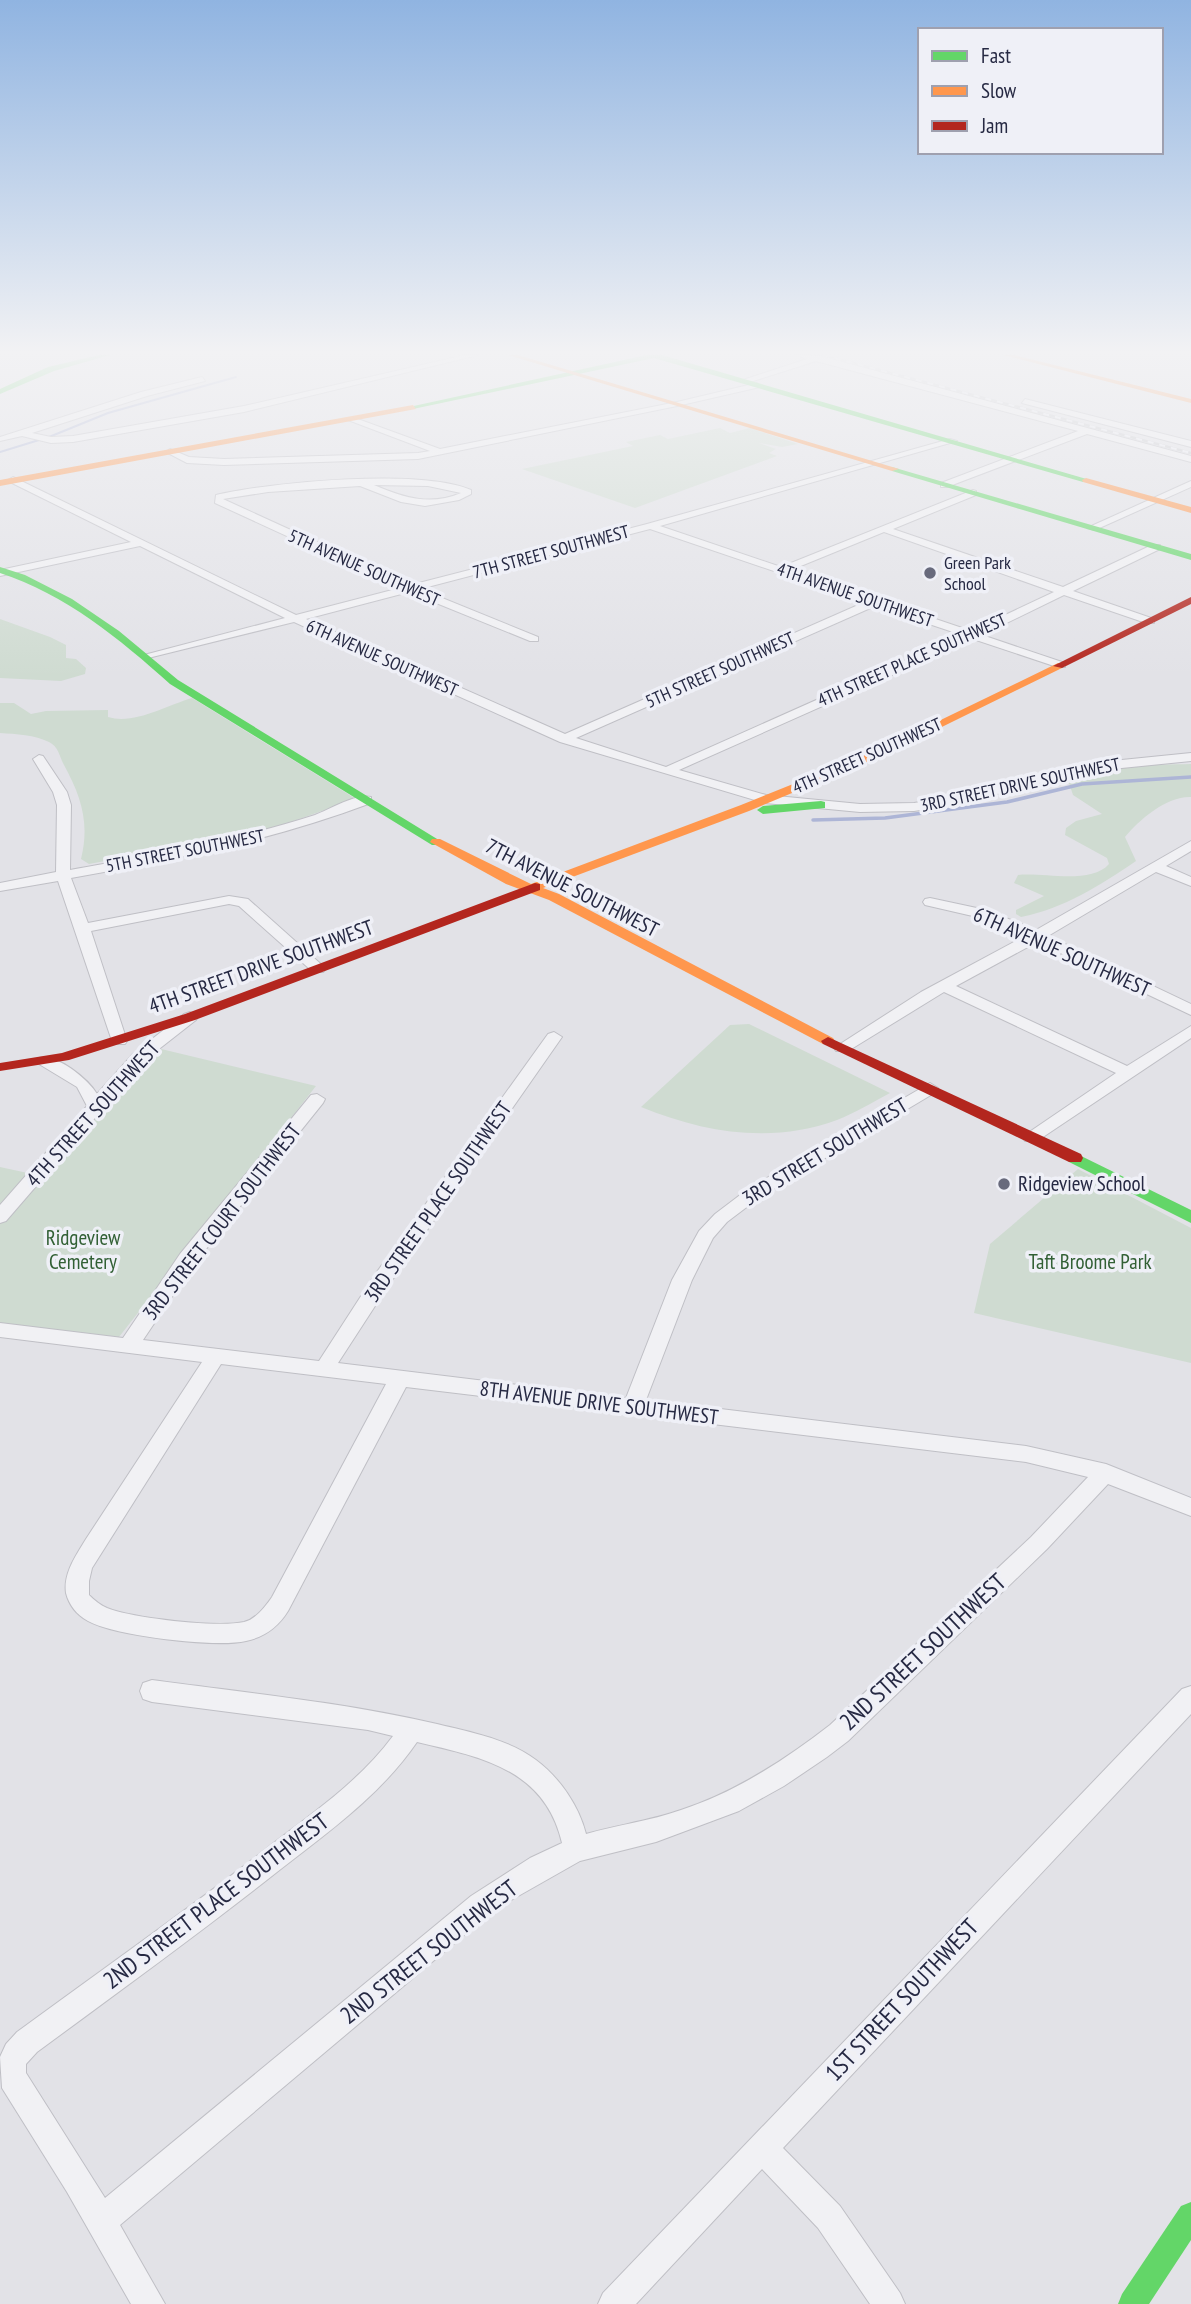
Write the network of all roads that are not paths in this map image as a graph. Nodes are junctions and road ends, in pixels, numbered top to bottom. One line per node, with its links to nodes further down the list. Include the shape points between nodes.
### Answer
1 (111, 463): 7 (main road)
2 (869, 463): 6 (main road)
3 (879, 463): 6 (street, 7TH STREET SOUTHWEST)
4 (1004, 463): 10 (street)
5 (1025, 463): 12 (main road)
6 (874, 464): 10 (main road); 14 (street, 7TH STREET SOUTHWEST)
7 (7, 481): 17 (street, 6TH AVENUE SOUTHWEST)
8 (363, 484): 8 (street, 5TH AVENUE SOUTHWEST, via 442,483 468,492 439,503 420,504); 22 (street, 5TH AVENUE SOUTHWEST, via 255,488 226,494 218,501)
9 (1191, 484): 12 (street)
10 (944, 485): 11 (main road)
11 (973, 493): 15 (main road); 16 (street)
12 (1154, 499): 13 (main road); 15 (street)
13 (1191, 510)
14 (650, 526): 20 (street, 4TH AVENUE SOUTHWEST); 22 (street, 7TH STREET SOUTHWEST)
15 (1092, 528): 18 (main road)
16 (884, 529): 20 (street); 23 (street)
17 (140, 543): 21 (street); 26 (street, 6TH AVENUE SOUTHWEST)
18 (1156, 547): 19 (main road); 23 (street, 4TH STREET PLACE SOUTHWEST)
19 (1191, 557)
20 (782, 570): 25 (street, 4TH AVENUE SOUTHWEST)
21 (2, 571): 30 (main road, 7TH AVENUE SOUTHWEST, via 31,579)
22 (411, 588): 26 (street, 7TH STREET SOUTHWEST); 29 (street, 5TH AVENUE SOUTHWEST)
23 (1064, 591): 27 (street); 28 (street, 4TH STREET PLACE SOUTHWEST)
24 (1191, 600): 27 (main road, 4TH STREET SOUTHWEST)
25 (875, 602): 28 (street, 4TH AVENUE SOUTHWEST); 32 (street, 5TH STREET SOUTHWEST)
26 (294, 618): 30 (street, 7TH STREET SOUTHWEST); 32 (street, 6TH AVENUE SOUTHWEST)
27 (1150, 621): 31 (main road, 4TH STREET SOUTHWEST)
28 (972, 635): 31 (street, 4TH AVENUE SOUTHWEST); 35 (street, 4TH STREET PLACE SOUTHWEST)
29 (534, 639)
30 (148, 657): 37 (main road, 7TH AVENUE SOUTHWEST, via 174,682)
31 (1060, 665): 36 (main road, 4TH STREET SOUTHWEST, via 889,749)
32 (564, 739): 35 (street, 6TH AVENUE SOUTHWEST)
33 (1191, 757): 38 (street, 3RD STREET DRIVE SOUTHWEST, via 1082,768 914,807)
34 (39, 759): 42 (street, via 64,805)
35 (667, 771): 36 (street, 6TH AVENUE SOUTHWEST)
36 (765, 799): 38 (street, 3RD STREET DRIVE SOUTHWEST); 39 (main road, 4TH STREET SOUTHWEST)
37 (366, 800): 42 (street, 5TH STREET SOUTHWEST, via 308,824 257,838); 45 (main road, 7TH AVENUE SOUTHWEST, via 490,872)
38 (821, 805): 39 (main road, via 770,809)
39 (697, 825): 45 (main road, 4TH STREET SOUTHWEST)
40 (1191, 845): 41 (street)
41 (1155, 866): 43 (street); 48 (street)
42 (63, 875): 44 (street, 5TH STREET SOUTHWEST); 47 (street)
43 (1191, 882)
44 (0, 887)
45 (532, 889): 49 (main road, 4TH STREET DRIVE SOUTHWEST); 56 (main road, 7TH AVENUE SOUTHWEST)
46 (930, 902): 48 (street, 6TH AVENUE SOUTHWEST, via 981,913)
47 (83, 928): 49 (street, via 243,902); 55 (street)
48 (1038, 936): 50 (street); 51 (street, 6TH AVENUE SOUTHWEST)
49 (318, 969): 52 (main road, 4TH STREET DRIVE SOUTHWEST)
50 (944, 986): 56 (street); 59 (street)
51 (1191, 1010)
52 (190, 1017): 55 (main road, 4TH STREET DRIVE SOUTHWEST); 62 (street, 4TH STREET SOUTHWEST, via 148,1048)
53 (1191, 1031): 59 (street)
54 (554, 1037): 69 (street, 3RD STREET PLACE SOUTHWEST)
55 (119, 1041): 57 (main road, 4TH STREET DRIVE SOUTHWEST)
56 (842, 1048): 60 (main road, 7TH AVENUE SOUTHWEST)
57 (44, 1061): 58 (main road, 4TH STREET DRIVE SOUTHWEST); 62 (street, via 83,1084)
58 (0, 1066)
59 (1127, 1072): 63 (street)
60 (930, 1088): 63 (main road, 7TH AVENUE SOUTHWEST); 71 (street, 3RD STREET SOUTHWEST, via 754,1193 721,1218 682,1280)
61 (317, 1099): 67 (street, 3RD STREET COURT SOUTHWEST, via 187,1259)
62 (96, 1106): 64 (street, 4TH STREET SOUTHWEST)
63 (1031, 1137): 65 (main road, 7TH AVENUE SOUTHWEST)
64 (0, 1217)
65 (1191, 1217)
66 (0, 1331): 67 (street, 8TH AVENUE DRIVE SOUTHWEST)
67 (128, 1346): 68 (street, 8TH AVENUE DRIVE SOUTHWEST)
68 (215, 1358): 69 (street, 8TH AVENUE DRIVE SOUTHWEST); 70 (street, via 78,1575 78,1596 98,1615 229,1634 263,1624 273,1615)
69 (324, 1369): 70 (street, 8TH AVENUE DRIVE SOUTHWEST)
70 (400, 1378): 71 (street, 8TH AVENUE DRIVE SOUTHWEST)
71 (634, 1406): 72 (street, 8TH AVENUE DRIVE SOUTHWEST, via 1026,1454)
72 (1106, 1472): 73 (street, 8TH AVENUE DRIVE SOUTHWEST); 77 (street, 2ND STREET SOUTHWEST, via 1039,1543 810,1756 759,1789 709,1813)
73 (1191, 1507)
74 (152, 1691): 76 (street, via 368,1718)
75 (1191, 1697): 78 (street, 1ST STREET SOUTHWEST)
76 (412, 1729): 77 (street, via 489,1748 526,1767 556,1797 570,1821); 80 (street, 2ND STREET PLACE SOUTHWEST, via 388,1762 352,1798 17,2051 11,2063 12,2078)
77 (577, 1849): 80 (street, 2ND STREET SOUTHWEST, via 480,1905)
78 (761, 2148): 82 (street, 1ST STREET SOUTHWEST); 83 (street, via 829,2217)
79 (1191, 2217): 84 (main road)
80 (101, 2221): 81 (street)
81 (149, 2304)
82 (614, 2304)
83 (890, 2304)
84 (1132, 2304)

